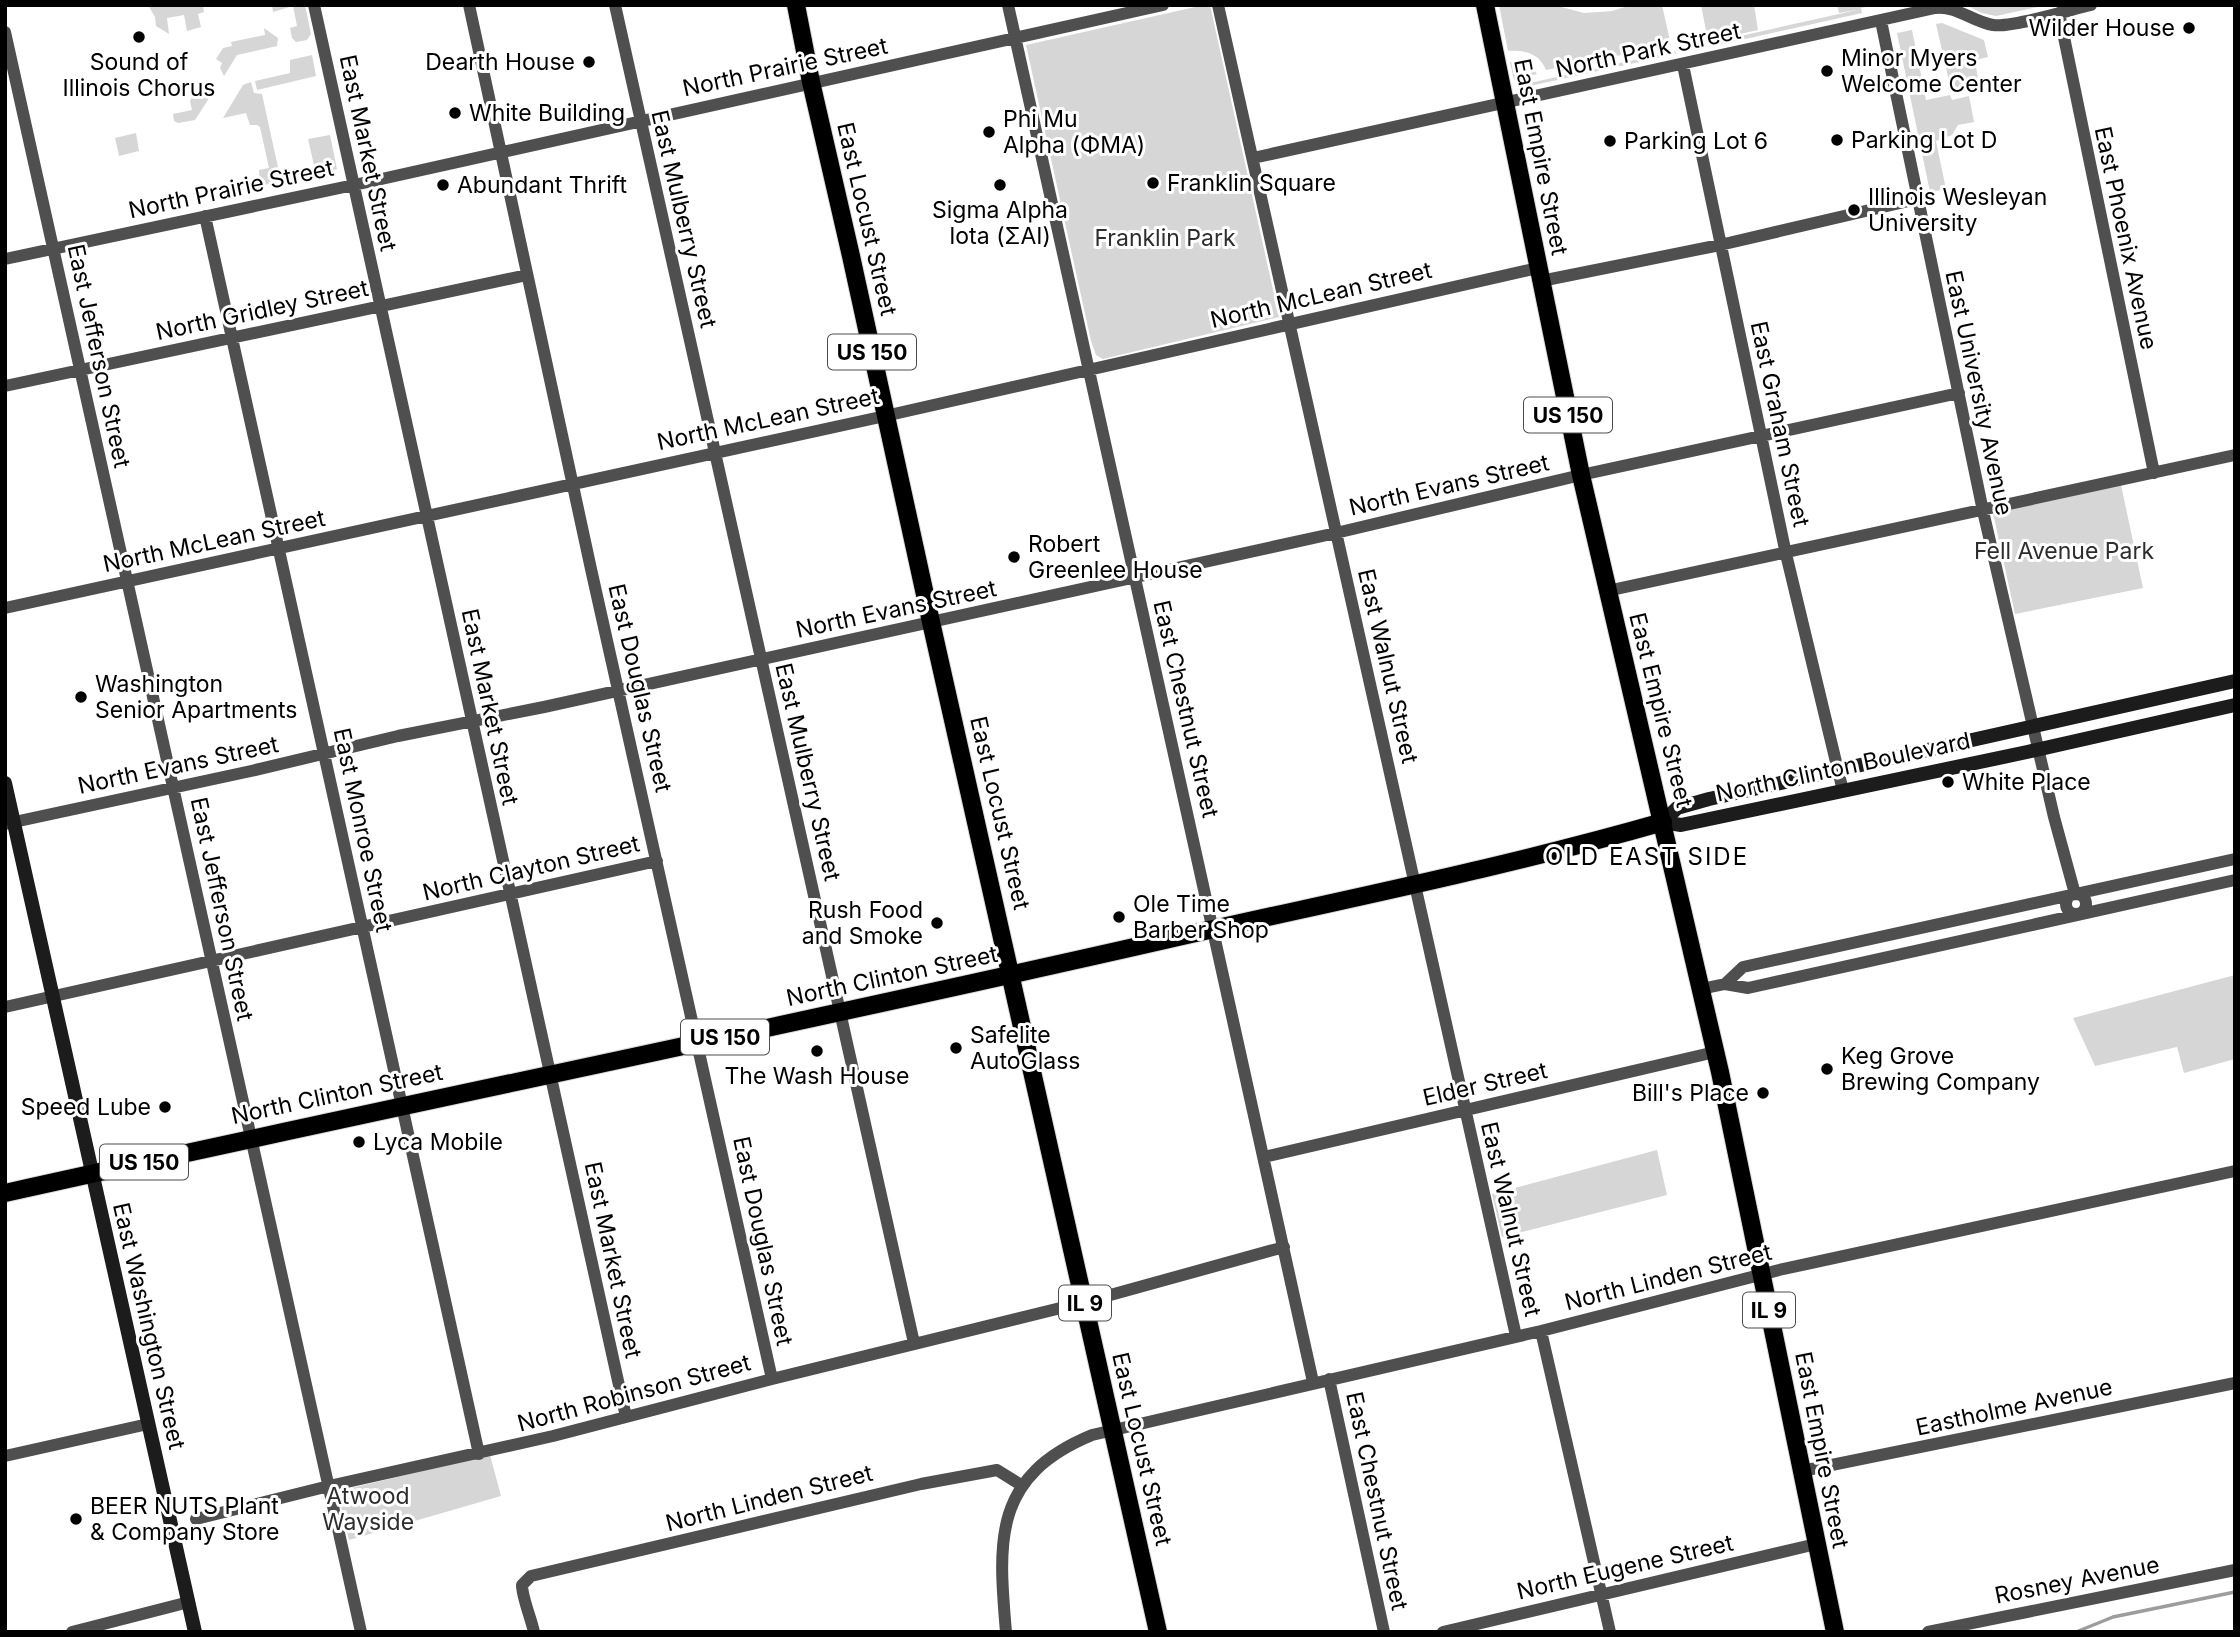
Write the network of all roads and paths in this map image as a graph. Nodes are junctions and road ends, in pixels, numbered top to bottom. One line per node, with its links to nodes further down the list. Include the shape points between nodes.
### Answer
1 (314, 5): 20 (street, East Market Street)
2 (469, 5): 18 (street, East Douglas Street)
3 (615, 5): 17 (street, East Mulberry Street)
4 (796, 5): 15 (main road, East Locust Street / US 150)
5 (1008, 5): 13 (street, East Chestnut Street)
6 (1163, 5): 13 (street, North Prairie Street)
7 (1218, 5): 19 (street, East Walnut Street)
8 (1485, 5): 16 (main road, East Empire Street / US 150)
9 (2091, 5): 10 (street, North Park Street)
10 (2059, 13): 11 (street, North Park Street, via 1998,25 1943,7); 39 (street, East Phoenix Avenue)
11 (1881, 21): 14 (street, North Park Street); 21 (street, East University Avenue)
12 (5, 32): 24 (street, East Jefferson Street)
13 (1015, 38): 15 (street, North Prairie Street); 31 (street, East Chestnut Street)
14 (1684, 65): 16 (street, North Park Street); 23 (street, East Graham Street)
15 (811, 82): 17 (street, North Prairie Street); 35 (main road, East Locust Street / US 150)
16 (1504, 102): 19 (street, North Park Street); 26 (main road, East Empire Street / US 150)
17 (640, 120): 18 (street, North Prairie Street); 37 (street, East Mulberry Street)
18 (501, 150): 20 (street, North Prairie Street); 27 (street, East Douglas Street)
19 (1254, 158): 29 (street, East Walnut Street)
20 (354, 184): 22 (street, North Prairie Street); 28 (street, East Market Street)
21 (1917, 199): 23 (street, North McLean Street); 34 (street, East University Avenue)
22 (205, 216): 24 (street, North Prairie Street); 30 (street, East Monroe Street)
23 (1720, 245): 26 (street, North McLean Street); 36 (street, East Graham Street)
24 (54, 248): 25 (street, North Prairie Street); 32 (street, East Jefferson Street)
25 (5, 259)
26 (1539, 274): 29 (street, North McLean Street); 40 (main road, East Empire Street / US 150)
27 (527, 275): 28 (street, North Gridley Street); 41 (street, East Douglas Street)
28 (380, 306): 30 (street, North Gridley Street); 43 (street, East Market Street)
29 (1290, 323): 31 (street, North McLean Street); 44 (street, East Walnut Street)
30 (232, 339): 32 (street, North Gridley Street); 45 (street, East Monroe Street)
31 (1089, 369): 35 (street, North McLean Street); 47 (street, East Chestnut Street)
32 (80, 370): 33 (street, North Gridley Street); 48 (street, East Jefferson Street)
33 (5, 386)
34 (1959, 393): 36 (street, North Evans Street); 42 (street, East University Avenue)
35 (885, 416): 37 (street, North McLean Street); 51 (main road, East Locust Street / US 150)
36 (1761, 438): 40 (street, North Evans Street); 46 (street, East Graham Street)
37 (716, 452): 41 (street, North McLean Street); 52 (street, East Mulberry Street)
38 (2235, 455): 39 (street)
39 (2154, 473): 42 (street)
40 (1581, 475): 44 (street, North Evans Street); 49 (main road, East Empire Street / US 150)
41 (574, 483): 43 (street, North McLean Street); 55 (street, East Douglas Street)
42 (1983, 511): 46 (street); 59 (street, East University Avenue)
43 (427, 516): 45 (street, North McLean Street); 58 (street, East Market Street)
44 (1336, 533): 47 (street, North Evans Street); 71 (street, East Walnut Street)
45 (279, 548): 48 (street, North McLean Street); 61 (street, East Monroe Street)
46 (1786, 554): 49 (street); 62 (street, East Graham Street)
47 (1135, 577): 51 (street, North Evans Street); 76 (street, East Chestnut Street)
48 (128, 582): 50 (street, North McLean Street); 64 (street, East Jefferson Street)
49 (1607, 591): 66 (main road, East Empire Street / US 150)
50 (5, 608)
51 (931, 622): 52 (street, North Evans Street); 80 (main road, East Locust Street / US 150)
52 (761, 660): 55 (street, North Evans Street); 85 (street, East Mulberry Street)
53 (2235, 681): 54 (street, North Clinton Boulevard)
54 (2200, 689): 57 (street); 59 (street, North Clinton Boulevard)
55 (619, 690): 58 (street, North Evans Street); 69 (street, East Douglas Street)
56 (2235, 705): 57 (street, North Clinton Boulevard)
57 (2205, 712): 60 (street, North Clinton Boulevard)
58 (472, 722): 61 (street, North Evans Street); 72 (street, East Market Street)
59 (2034, 725): 60 (street, East University Avenue); 62 (street, North Clinton Boulevard)
60 (2039, 749): 65 (street, North Clinton Boulevard); 73 (street, East University Avenue)
61 (324, 754): 64 (street, North Evans Street); 75 (street, East Monroe Street)
62 (1838, 769): 65 (street, East Graham Street); 66 (street, North Clinton Boulevard, via 1677,808)
63 (5, 783): 67 (street, East Washington Street)
64 (174, 787): 67 (street, North Evans Street); 79 (street, East Jefferson Street)
65 (1843, 791): 66 (street, North Clinton Boulevard, via 1681,825)
66 (1663, 822): 71 (main road, North Clinton Street / US 150); 82 (main road, East Empire Street / IL 9)
67 (10, 823): 83 (street, East Washington Street)
68 (2235, 859): 73 (street)
69 (657, 861): 72 (street, North Clayton Street); 86 (street, East Douglas Street)
70 (2235, 880): 74 (street)
71 (1415, 883): 76 (main road, North Clinton Street / US 150); 90 (street, East Walnut Street)
72 (510, 893): 75 (street, North Clayton Street); 88 (street, East Market Street)
73 (2075, 894): 74 (street, via 2067,904); 77 (street)
74 (2077, 915): 78 (street)
75 (362, 927): 79 (street, North Clayton Street); 89 (street, East Monroe Street)
76 (1214, 929): 80 (main road, North Clinton Street / US 150); 92 (street, East Chestnut Street)
77 (1896, 933): 78 (street); 81 (street, via 1743,967)
78 (1900, 954): 81 (street, via 1748,988)
79 (212, 961): 83 (street, North Clayton Street); 91 (street, East Jefferson Street)
80 (1011, 975): 85 (main road, North Clinton Street / US 150); 98 (main road, East Locust Street / IL 9)
81 (1725, 984): 82 (street)
82 (1702, 989): 87 (main road, East Empire Street / IL 9)
83 (52, 998): 84 (street, North Clayton Street); 94 (street, East Washington Street)
84 (5, 1007)
85 (839, 1012): 86 (main road, North Clinton Street / US 150); 101 (street, East Mulberry Street)
86 (697, 1043): 88 (main road, North Clinton Street / US 150); 102 (street, East Douglas Street)
87 (1715, 1052): 90 (street, Elder Street); 97 (main road, East Empire Street / IL 9)
88 (550, 1074): 89 (main road, North Clinton Street / US 150); 106 (street, East Market Street)
89 (401, 1105): 91 (main road, North Clinton Street / US 150); 109 (street, East Monroe Street)
90 (1465, 1111): 92 (street, Elder Street); 100 (street, East Walnut Street)
91 (251, 1137): 94 (main road, North Clinton Street / US 150); 113 (street, East Jefferson Street)
92 (1264, 1157): 96 (street, East Chestnut Street)
93 (2235, 1171): 97 (street, North Linden Street)
94 (92, 1173): 95 (main road, North Clinton Street / US 150); 107 (street, East Washington Street)
95 (5, 1193)
96 (1284, 1247): 98 (street, North Robinson Street); 104 (street, East Chestnut Street)
97 (1762, 1276): 99 (street, North Linden Street); 111 (main road, East Empire Street / IL 9)
98 (1084, 1302): 101 (street, North Robinson Street); 108 (main road, East Locust Street / IL 9)
99 (1541, 1331): 100 (street, North Linden Street); 117 (street, East Walnut Street)
100 (1516, 1336): 103 (street, North Linden Street)
101 (914, 1343): 102 (street, North Robinson Street)
102 (772, 1379): 106 (street, North Robinson Street)
103 (1329, 1379): 104 (street, North Linden Street); 125 (street, East Chestnut Street)
104 (1313, 1382): 108 (street, North Linden Street)
105 (2235, 1383): 111 (street, Eastholme Avenue)
106 (626, 1417): 109 (street, North Robinson Street)
107 (148, 1424): 110 (street); 118 (street, East Washington Street)
108 (1113, 1429): 112 (street, North Linden Street, via 1072,1443); 124 (main road, East Locust Street / IL 9)
109 (479, 1454): 113 (street, North Robinson Street)
110 (5, 1456)
111 (1802, 1471): 115 (main road, East Empire Street / IL 9)
112 (1021, 1485): 122 (street, North Linden Street, via 997,1470 537,1574 522,1585); 123 (street, via 1009,1511 1001,1554)
113 (329, 1486): 114 (street, North Robinson Street); 121 (street, East Jefferson Street)
114 (196, 1520)
115 (1816, 1544): 117 (street, North Eugene Street); 128 (main road, East Empire Street / IL 9)
116 (2235, 1570): 129 (street, Rosney Avenue)
117 (1602, 1595): 126 (street, North Eugene Street); 127 (street, East Walnut Street)
118 (189, 1602): 119 (street); 120 (street, East Washington Street)
119 (72, 1632)
120 (195, 1632)
121 (361, 1632)
122 (534, 1632)
123 (1006, 1632)
124 (1158, 1632)
125 (1384, 1632)
126 (1443, 1632)
127 (1610, 1632)
128 (1835, 1632)
129 (1928, 1632)

